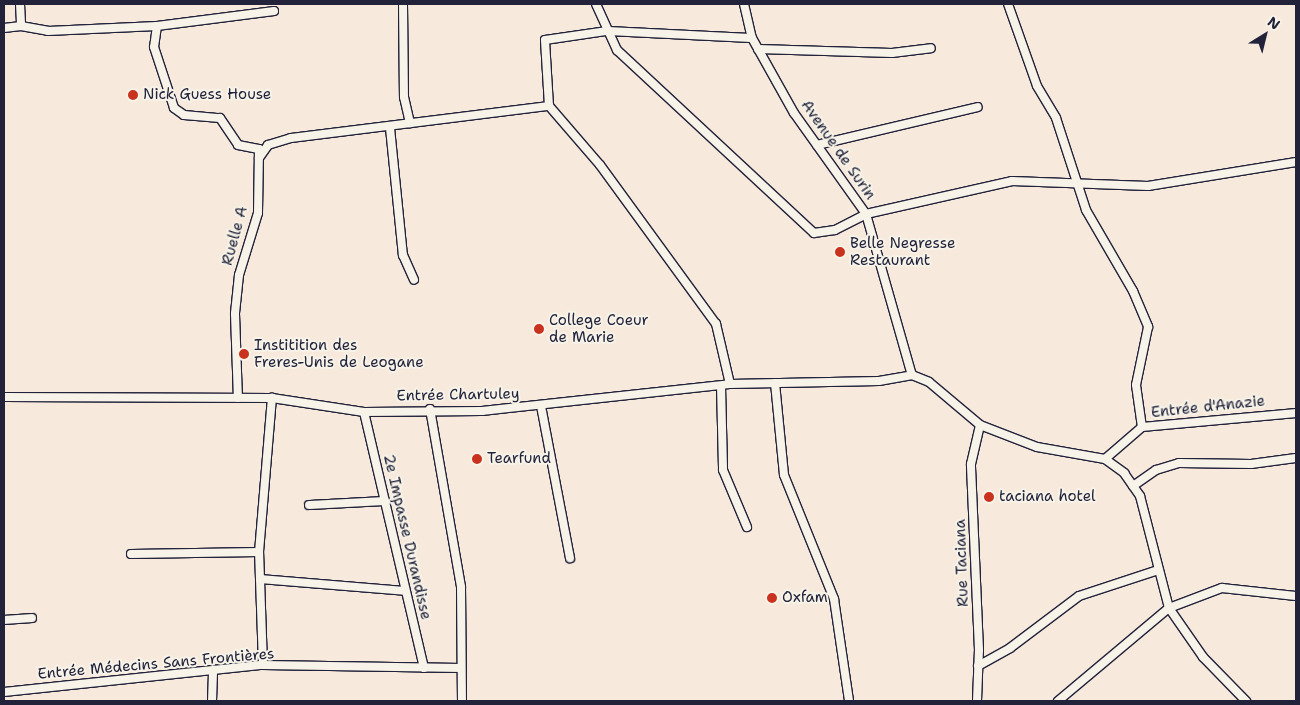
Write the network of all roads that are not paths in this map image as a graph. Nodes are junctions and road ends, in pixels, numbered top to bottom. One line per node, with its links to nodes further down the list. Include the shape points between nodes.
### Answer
1 (20, 4): 7 (street)
2 (402, 4): 16 (street, via 404,97)
3 (596, 4): 10 (street)
4 (744, 4): 11 (street, Avenue de Surin)
5 (1008, 4): 21 (street, via 1037,86 1056,118)
6 (274, 11): 8 (street)
7 (22, 26): 8 (street, via 48,32); 9 (street)
8 (157, 26): 19 (street, via 154,47 174,108 184,115 220,118 238,145 259,149)
9 (4, 28)
10 (607, 31): 11 (street); 14 (street, via 545,40); 22 (street, via 617,50 814,233 835,230)
11 (752, 38): 13 (street, Avenue de Surin)
12 (931, 48): 13 (street, via 892,53)
13 (758, 49): 18 (street, Avenue de Surin)
14 (549, 106): 16 (street); 26 (street, via 606,173 711,317)
15 (978, 107): 18 (street)
16 (410, 124): 17 (street)
17 (390, 128): 19 (street, via 291,138 268,145); 23 (street, via 404,255)
18 (817, 145): 22 (street, Avenue de Surin)
19 (258, 158): 29 (street, Ruelle A, via 258,213 240,275 235,314)
20 (1296, 162): 21 (street, via 1148,186)
21 (1079, 182): 22 (street, via 1012,181); 36 (street, via 1086,210 1148,327 1136,385)
22 (866, 214): 24 (street, Avenue de Surin)
23 (414, 280)
24 (912, 375): 25 (street, Entrée Chartuley, via 880,381); 35 (street, via 929,382)
25 (775, 383): 26 (street, Entrée Chartuley); 61 (street, via 784,475 834,599)
26 (730, 384): 27 (street, Entrée Chartuley)
27 (721, 386): 31 (street, Entrée Chartuley); 42 (street, via 722,470)
28 (4, 397): 29 (street, Entrée Chartuley, via 28,394)
29 (238, 398): 30 (street, Entrée Chartuley)
30 (272, 398): 33 (street, Entrée Chartuley); 43 (street)
31 (541, 406): 32 (street, Entrée Chartuley); 45 (street)
32 (430, 409): 33 (street, Entrée Chartuley); 56 (street, via 461,586)
33 (364, 412): 40 (street, 2e Impasse Durandisse)
34 (1296, 412): 36 (street, Entrée d'Anazie)
35 (980, 425): 38 (street, via 1037,447); 54 (street, Rue Taciana, via 971,464)
36 (1142, 427): 38 (street, Entrée d'Anazie)
37 (1296, 458): 39 (street, via 1251,464 1179,463 1156,470)
38 (1105, 459): 39 (street)
39 (1133, 486): 46 (street, via 1153,535)
40 (384, 501): 41 (street); 48 (street, 2e Impasse Durandisse)
41 (309, 505)
42 (747, 527)
43 (259, 552): 44 (street); 47 (street)
44 (131, 554)
45 (570, 558)
46 (1158, 570): 50 (street); 54 (street, via 1079,596 1010,648)
47 (260, 579): 48 (street); 53 (street)
48 (405, 591): 55 (street, 2e Impasse Durandisse)
49 (1296, 596): 50 (street, via 1222,588)
50 (1169, 608): 63 (street); 64 (street, via 1203,657)
51 (32, 618): 52 (street)
52 (4, 620)
53 (263, 665): 55 (street, Entrée Médecins Sans Frontières); 57 (street, Entrée Médecins Sans Frontières)
54 (978, 666): 62 (street, Rue Taciana)
55 (424, 668): 56 (street, Entrée Médecins Sans Frontières)
56 (460, 668): 60 (street)
57 (212, 671): 58 (street, Entrée Médecins Sans Frontières); 59 (street)
58 (4, 692)
59 (212, 701)
60 (462, 701)
61 (849, 701)
62 (977, 701)
63 (1058, 701)
64 (1246, 701)

